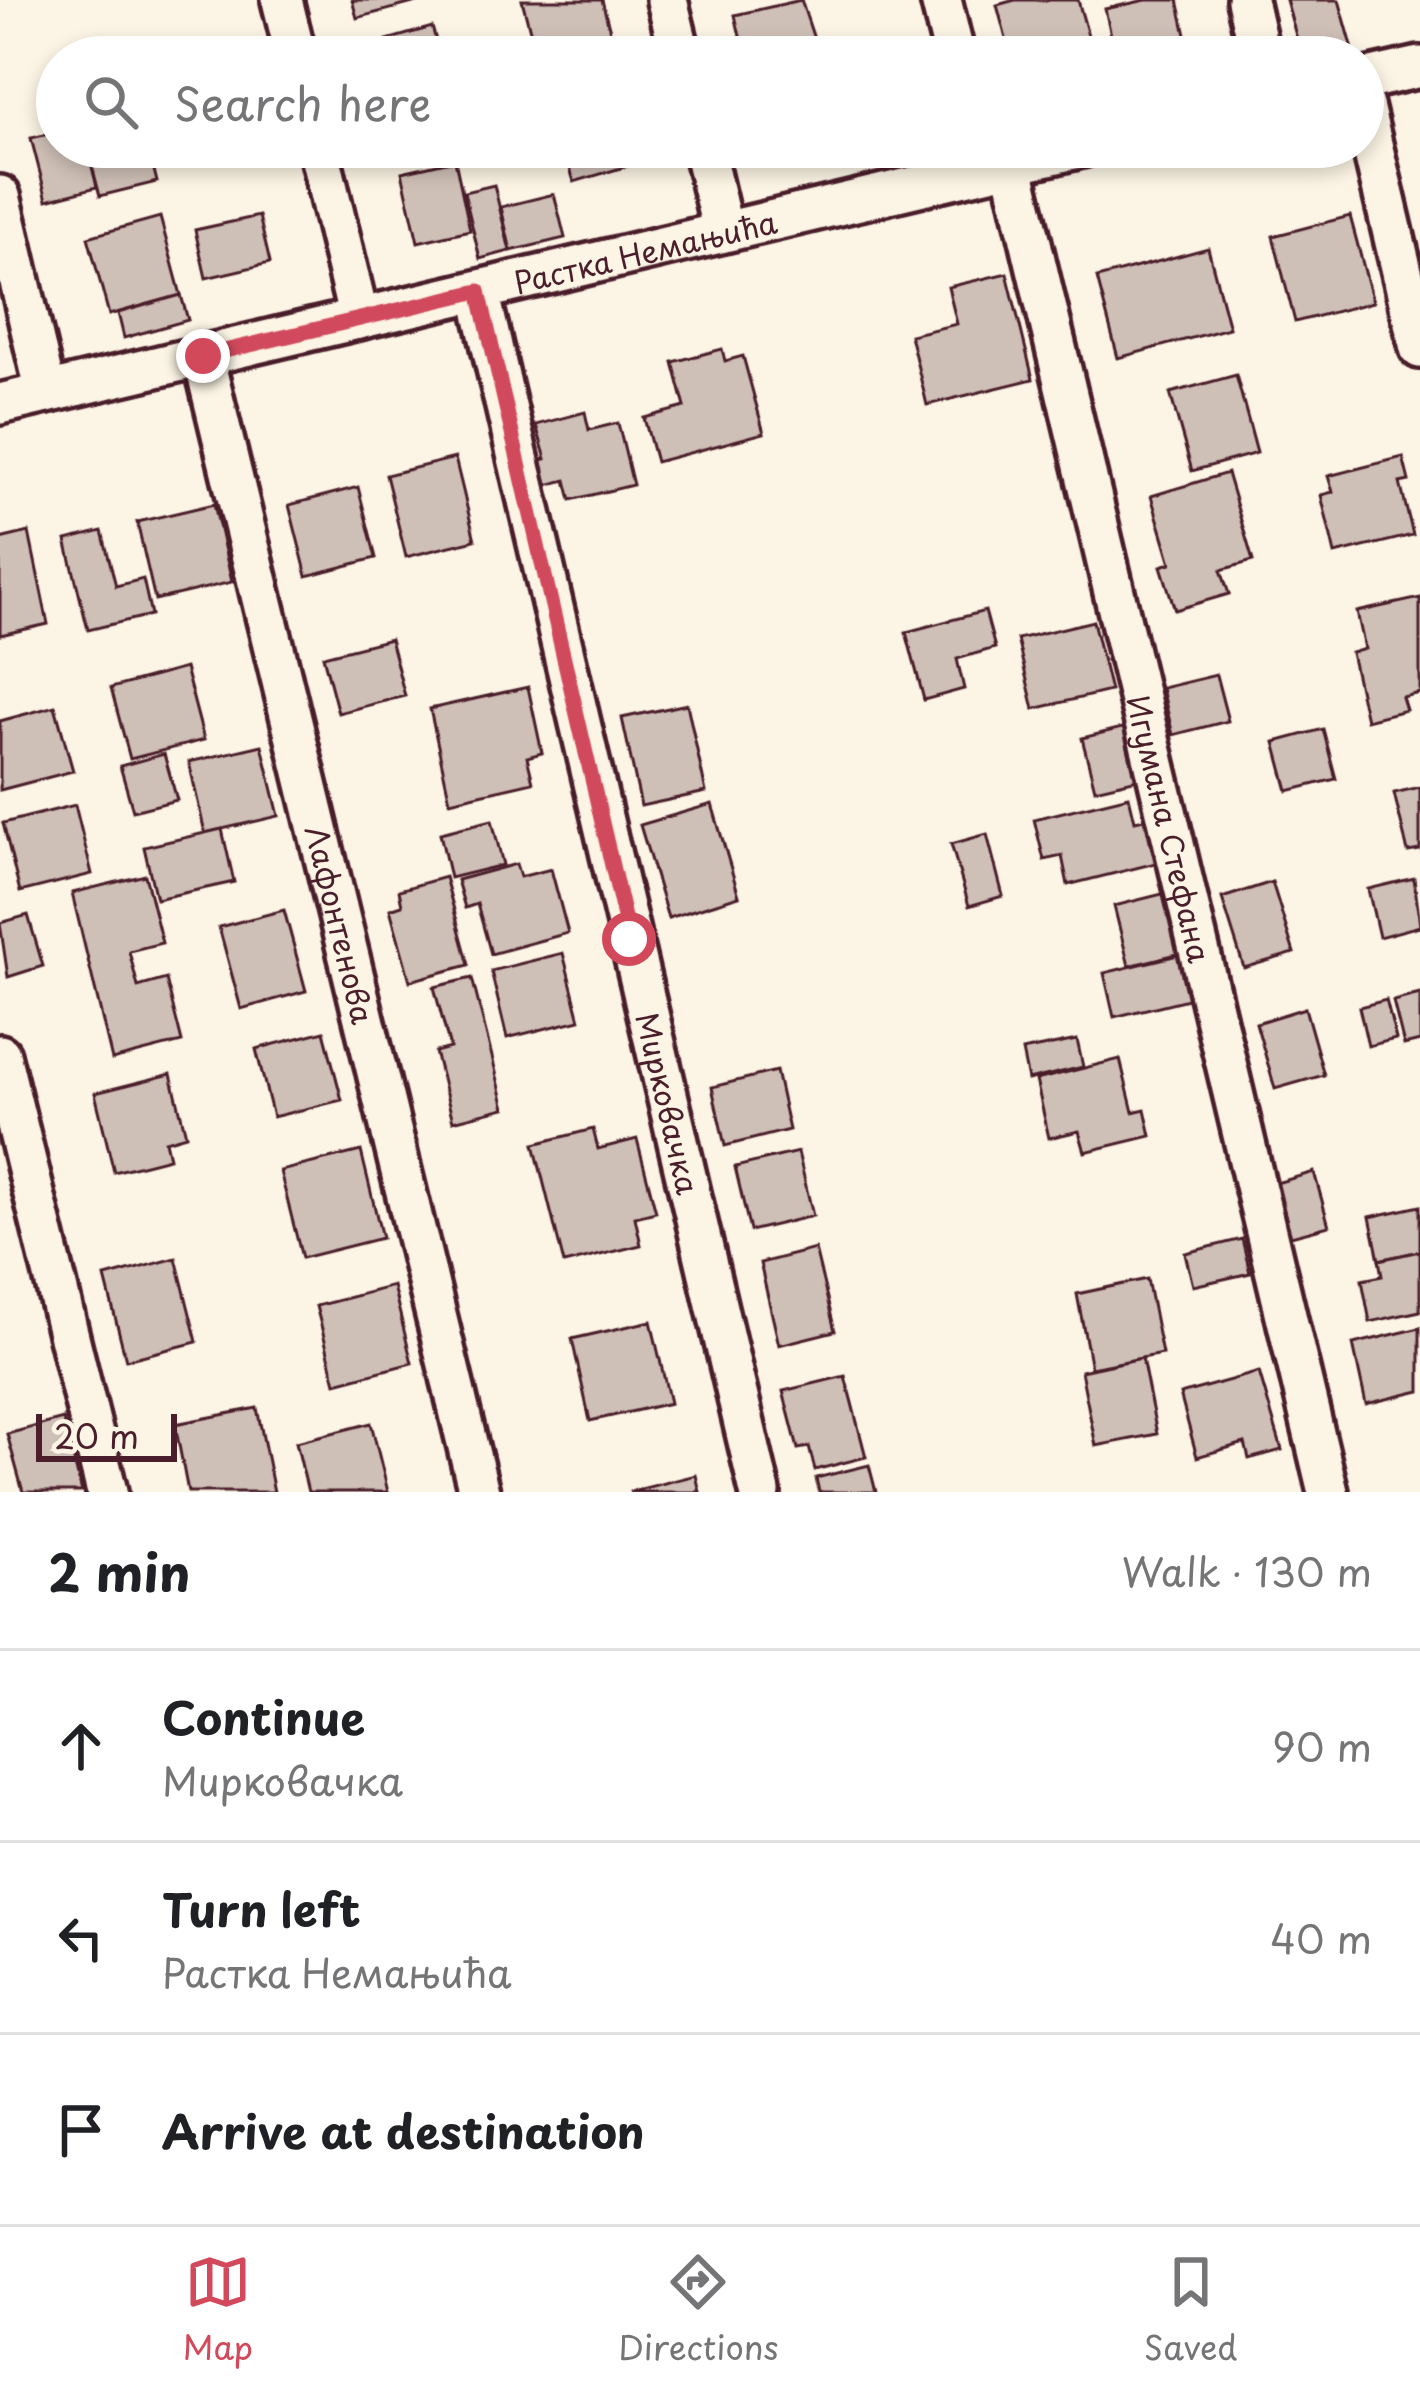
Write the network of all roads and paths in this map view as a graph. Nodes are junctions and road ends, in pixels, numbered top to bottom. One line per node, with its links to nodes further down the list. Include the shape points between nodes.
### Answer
1 (282, 0): 5 (street)
2 (667, 0): 6 (street)
3 (941, 0): 7 (street)
4 (1247, 0): 8 (street)
5 (291, 36)
6 (676, 36)
7 (950, 36)
8 (1255, 36)
9 (1420, 67): 10 (street)
10 (1384, 75)
11 (323, 168): 19 (street)
12 (708, 168): 17 (street)
13 (960, 168): 17 (street, Растка Немањића)
14 (992, 168): 28 (street, Игумана Стефана)
15 (1378, 168): 20 (street)
16 (0, 196): 22 (street)
17 (723, 232): 18 (street, Растка Немањића)
18 (479, 291): 19 (street, Растка Немањића); 27 (street, Мирковачка)
19 (359, 319): 21 (street, Растка Немањића)
20 (1420, 348)
21 (203, 356): 22 (street, Растка Немањића); 26 (street, Лафонтенова)
22 (46, 393): 23 (street, Растка Немањића)
23 (0, 404)
24 (0, 1055): 25 (street)
25 (106, 1492)
26 (479, 1492)
27 (760, 1492)
28 (1328, 1492)

